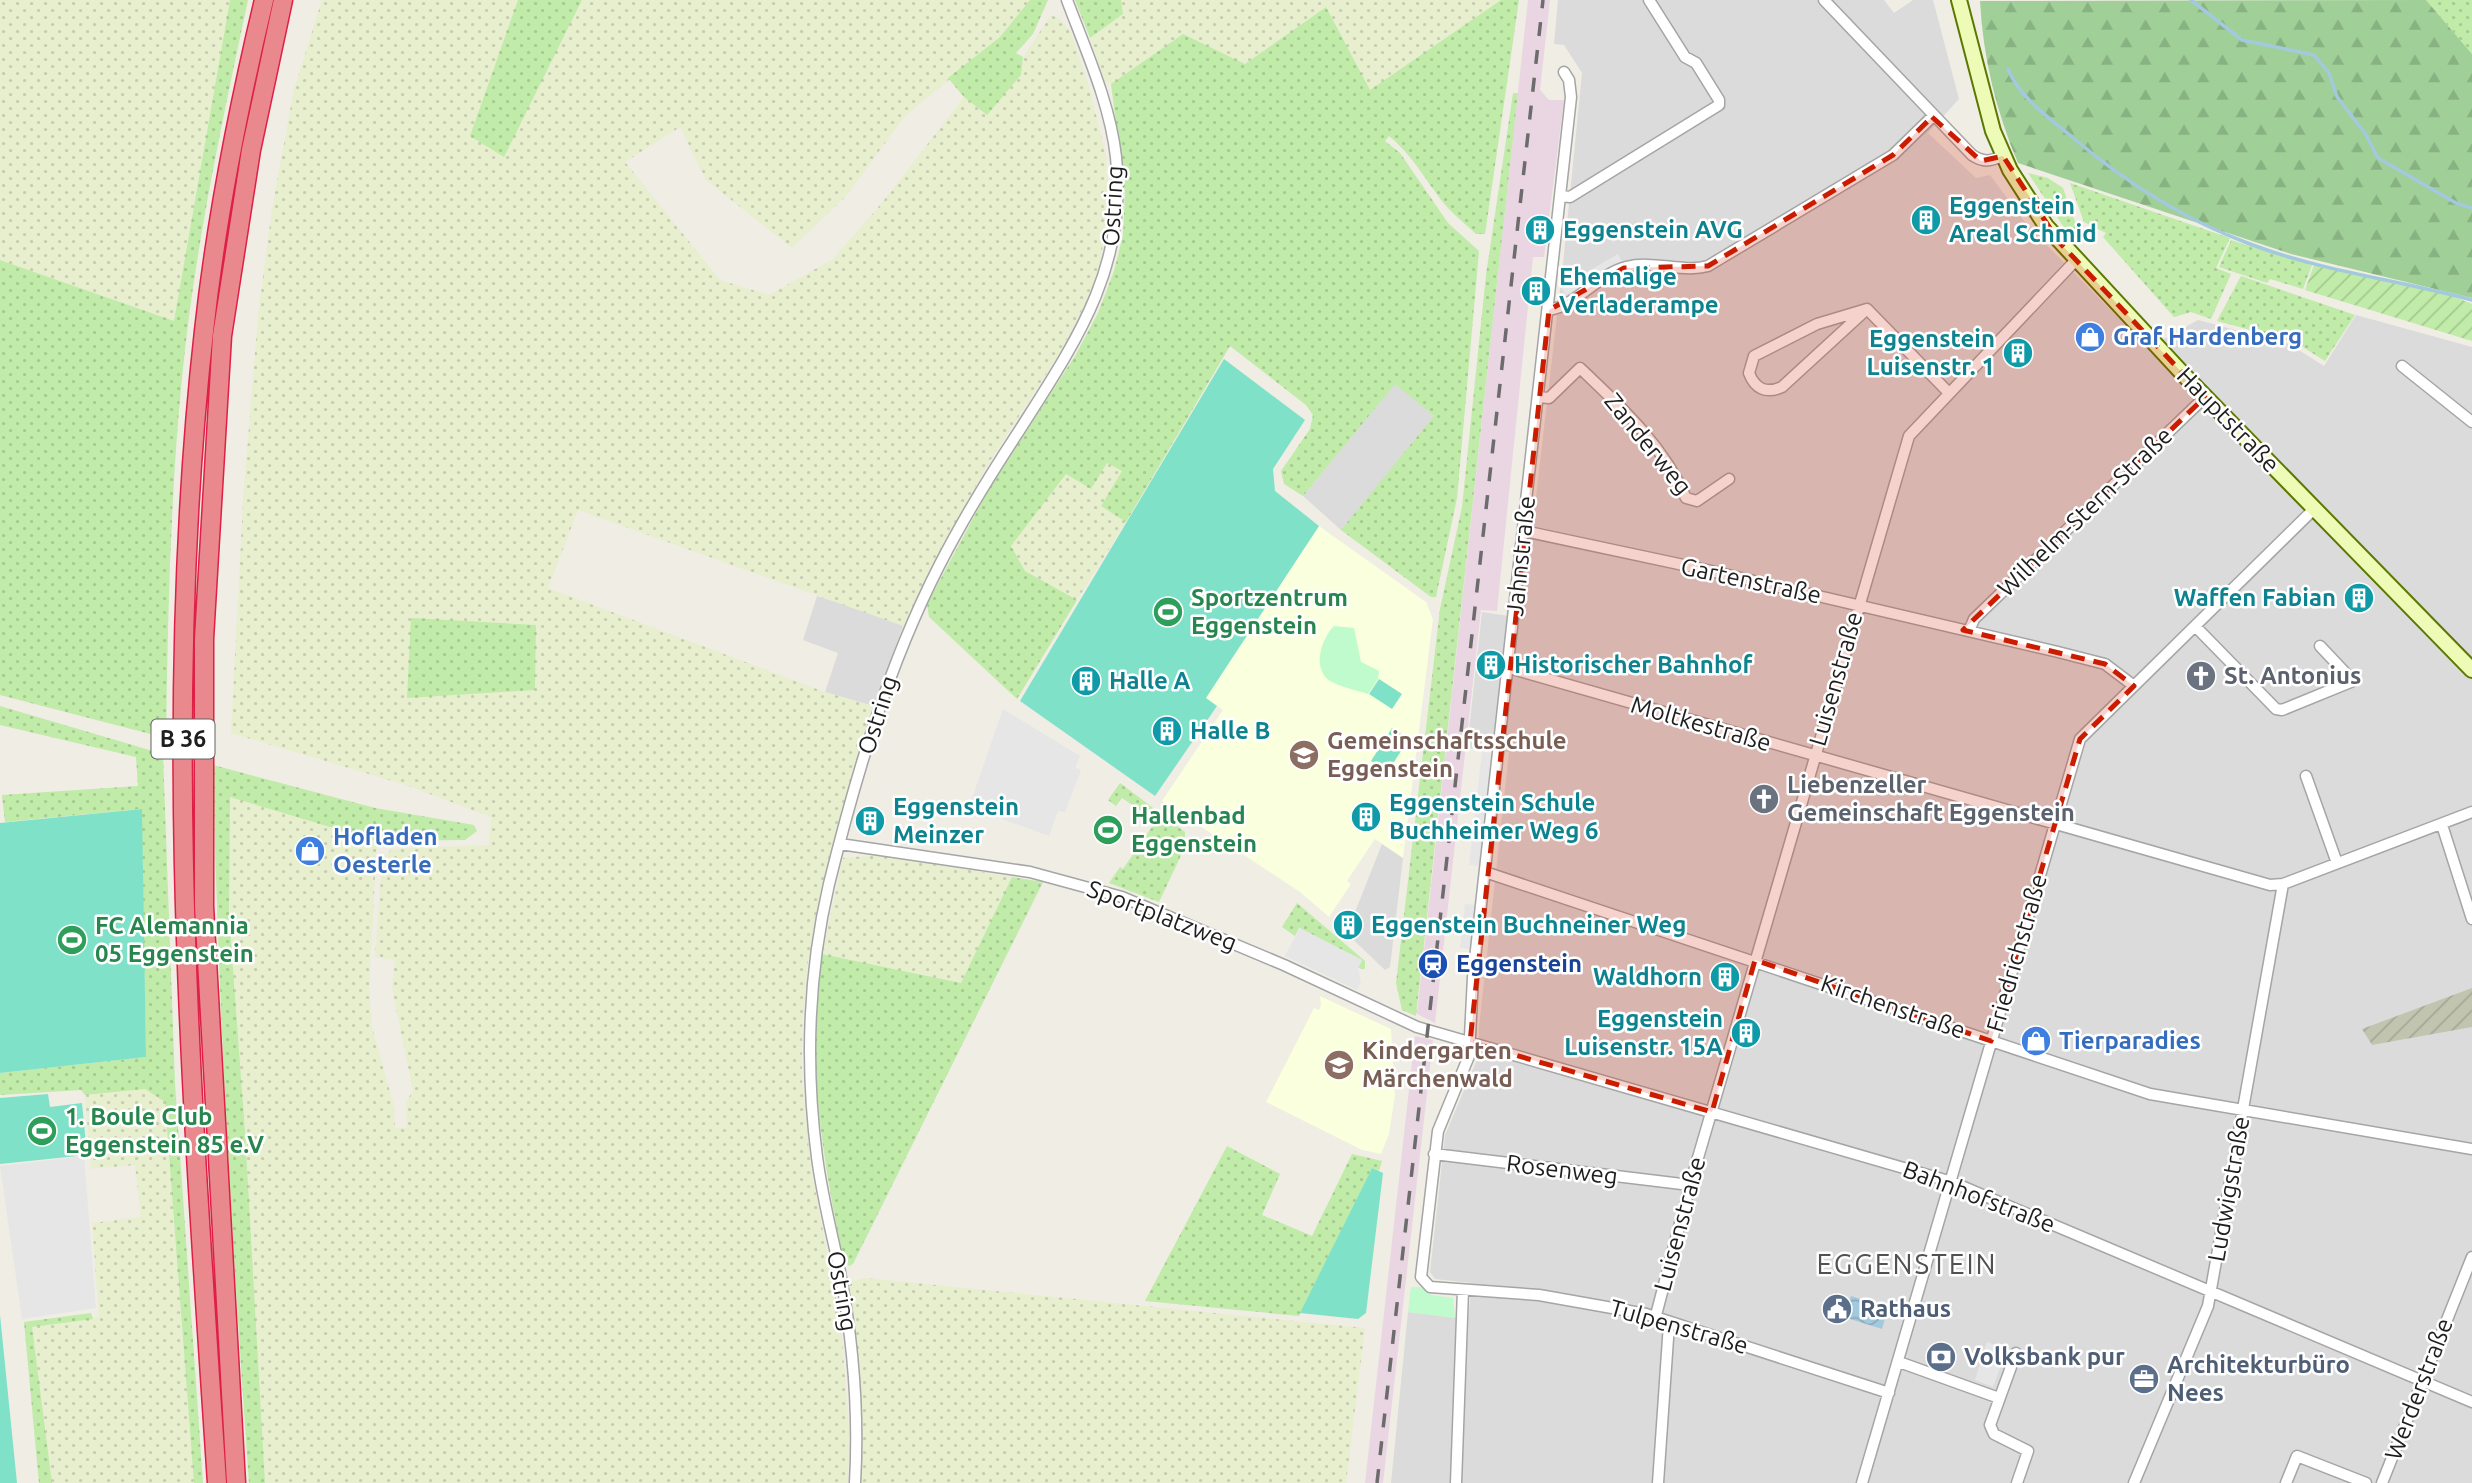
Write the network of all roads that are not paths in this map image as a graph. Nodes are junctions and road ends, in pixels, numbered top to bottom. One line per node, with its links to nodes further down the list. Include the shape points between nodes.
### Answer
1 (264, 0): 59 (highway, B 36, via 220,212 204,333 184,641 184,908)
2 (283, 0): 60 (highway, B 36, via 251,150 222,336 204,639 204,906)
3 (1067, 0): 34 (street, Ostring, via 1100,90 1116,155 1118,193 1109,263 1069,354 961,523 917,611 875,722)
4 (1649, 0): 10 (street, via 1685,57 1696,64 1719,105 1570,197)
5 (1824, 0): 8 (street)
6 (1959, 0): 9 (street, Hauptstraße, via 1987,116)
7 (1564, 72): 10 (street, Jahnstraße, via 1571,97)
8 (1932, 117): 9 (street, via 1981,161); 13 (street, via 1894,155 1708,266 1624,268)
9 (2003, 156): 11 (street, Hauptstraße, via 2033,209)
10 (1561, 196): 13 (street, Jahnstraße)
11 (2076, 260): 15 (street, Luisenstraße); 17 (street, Hauptstraße)
12 (1867, 309): 12 (street, via 1817,324 1754,356 1749,373 1753,384 1761,390 1782,387); 15 (street)
13 (1549, 310): 16 (street, Jahnstraße)
14 (2402, 366): 18 (street)
15 (1949, 393): 22 (street, Luisenstraße, via 1909,436)
16 (1538, 397): 19 (street, Zanderweg, via 1549,398 1580,368 1639,425 1675,474 1686,498 1698,500); 21 (street, Jahnstraße)
17 (2205, 397): 20 (street, Hauptstraße); 24 (street, Wilhelm-Stern-Straße, via 1974,619)
18 (2472, 422)
19 (1729, 479)
20 (2314, 509): 23 (street, Friedrichstraße); 27 (street, Hauptstraße)
21 (1524, 531): 22 (street, Gartenstraße); 26 (street, Jahnstraße)
22 (1857, 605): 24 (street, Gartenstraße); 29 (street, Luisenstraße)
23 (2195, 626): 25 (street, via 2276,709 2353,681); 28 (street, Friedrichstraße)
24 (1969, 631): 28 (street, Gartenstraße, via 2105,664)
25 (2320, 646)
26 (1509, 668): 29 (street, Moltkestraße); 36 (street, Jahnstraße)
27 (2472, 670)
28 (2134, 686): 33 (street, Friedrichstraße, via 2080,739)
29 (1814, 756): 33 (street, Moltkestraße); 39 (street, Luisenstraße)
30 (2306, 776): 35 (street)
31 (2472, 813): 32 (street, Moltkestraße)
32 (2442, 825): 35 (street, Moltkestraße); 38 (street)
33 (2054, 826): 37 (street, Moltkestraße, via 2270,885); 40 (street, Friedrichstraße)
34 (840, 844): 41 (street, Sportplatzweg, via 1030,872 1122,897 1284,965 1375,1010); 61 (street, Ostring, via 814,960 809,1074 817,1160 850,1332)
35 (2337, 863): 37 (street, Moltkestraße)
36 (1485, 872): 39 (street, Kirchenstraße); 41 (street, Jahnstraße)
37 (2283, 884): 42 (street, Ludwigstraße)
38 (2472, 919)
39 (1755, 960): 40 (street, Kirchenstraße); 43 (street, Luisenstraße)
40 (1991, 1041): 42 (street, Kirchenstraße, via 2150,1094); 46 (street, Friedrichstraße)
41 (1470, 1042): 43 (street, Bahnhofstraße); 45 (street, Jahnstraße, via 1469,1056 1438,1130)
42 (2242, 1108): 44 (street, Kirchenstraße); 50 (street, Ludwigstraße)
43 (1712, 1112): 46 (street, Bahnhofstraße); 47 (street, Luisenstraße)
44 (2472, 1149)
45 (1434, 1154): 47 (street, Rosenweg); 49 (street, Tulpenstraße, via 1421,1277 1430,1287)
46 (1952, 1182): 50 (street, Bahnhofstraße); 54 (street, Friedrichstraße)
47 (1690, 1185): 51 (street, Luisenstraße)
48 (2472, 1257): 55 (street, Werderstraße)
49 (1463, 1290): 51 (street, Tulpenstraße, via 1589,1302); 62 (street)
50 (2211, 1292): 55 (street, Bahnhofstraße); 66 (street, Ludwigstraße)
51 (1656, 1318): 52 (street, Tulpenstraße)
52 (1669, 1324): 56 (street, Tulpenstraße); 63 (street, Luisenstraße)
53 (2016, 1353): 57 (street)
54 (1899, 1362): 56 (street, Friedrichstraße); 57 (street)
55 (2423, 1381): 58 (street, Bahnhofstraße); 69 (street, Werderstraße)
56 (1889, 1393): 64 (street, Friedrichstraße)
57 (1999, 1398): 65 (street, via 1990,1430 2028,1451)
58 (2472, 1402)
59 (217, 1483)
60 (236, 1483)
61 (855, 1483)
62 (1456, 1483)
63 (1658, 1483)
64 (1862, 1483)
65 (2017, 1483)
66 (2134, 1483)
67 (2286, 1483): 68 (street, via 2297,1456)
68 (2366, 1483)
69 (2382, 1483)

